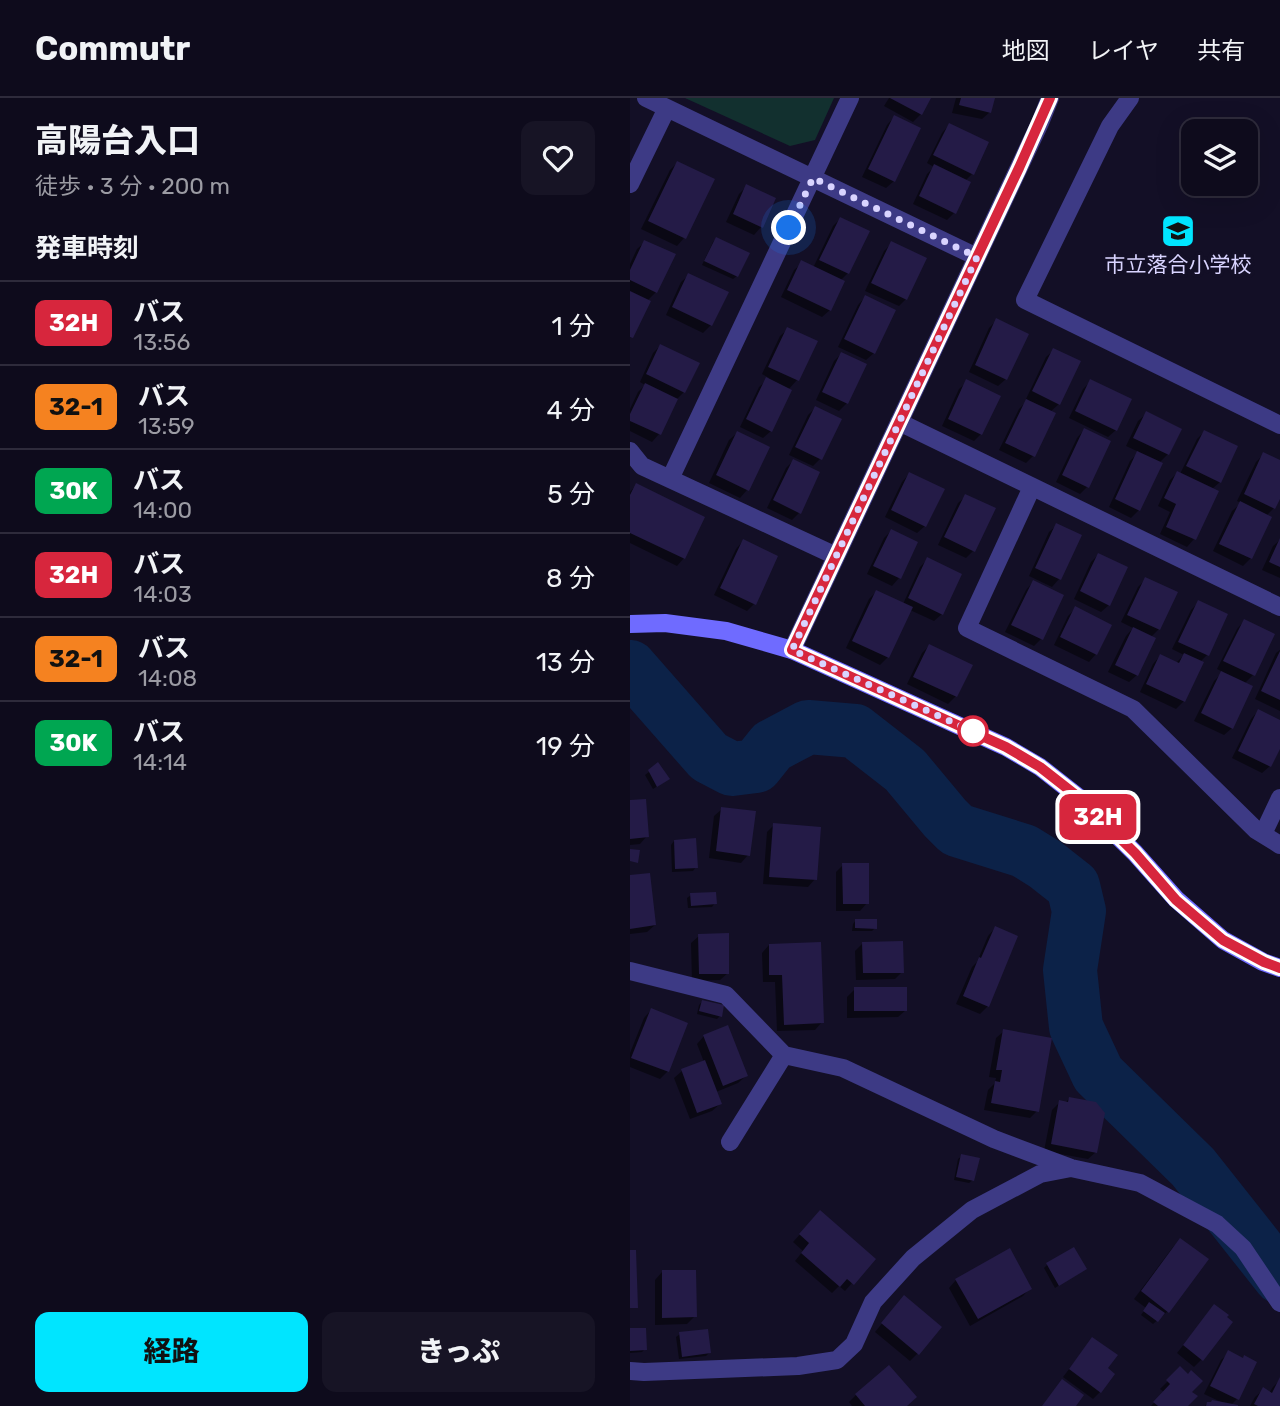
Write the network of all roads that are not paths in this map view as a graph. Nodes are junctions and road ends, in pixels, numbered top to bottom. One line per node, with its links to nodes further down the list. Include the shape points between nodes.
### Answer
1 (646, 98): 5 (street)
2 (850, 98): 6 (street)
3 (1050, 98): 8 (street)
4 (1130, 98): 10 (street, via 1110,126 1025,300)
5 (667, 108): 6 (street); 7 (street)
6 (813, 178): 8 (street); 12 (street)
7 (630, 184)
8 (977, 257): 9 (street)
9 (899, 422): 13 (street); 14 (street)
10 (1280, 425)
11 (630, 451): 12 (street, via 642,466)
12 (670, 479): 14 (street)
13 (1032, 487): 15 (street); 19 (street, via 967,628 1133,709)
14 (836, 556): 17 (street)
15 (1280, 607)
16 (630, 624): 17 (street, via 665,623 726,631)
17 (792, 650): 21 (street, via 1006,747 1040,767 1077,796 1176,900 1223,940)
18 (1280, 798): 19 (street)
19 (1263, 834): 20 (street)
20 (1280, 845)
21 (1280, 968)
22 (630, 971): 23 (street, via 726,995)
23 (784, 1055): 24 (street); 25 (street, via 843,1068 994,1139)
24 (730, 1142)
25 (1071, 1168): 26 (street, via 1139,1183 1217,1224 1243,1248); 27 (street, via 1040,1174 972,1210 913,1258 873,1302 855,1344 836,1360 798,1366)
26 (1280, 1303)
27 (630, 1371)

